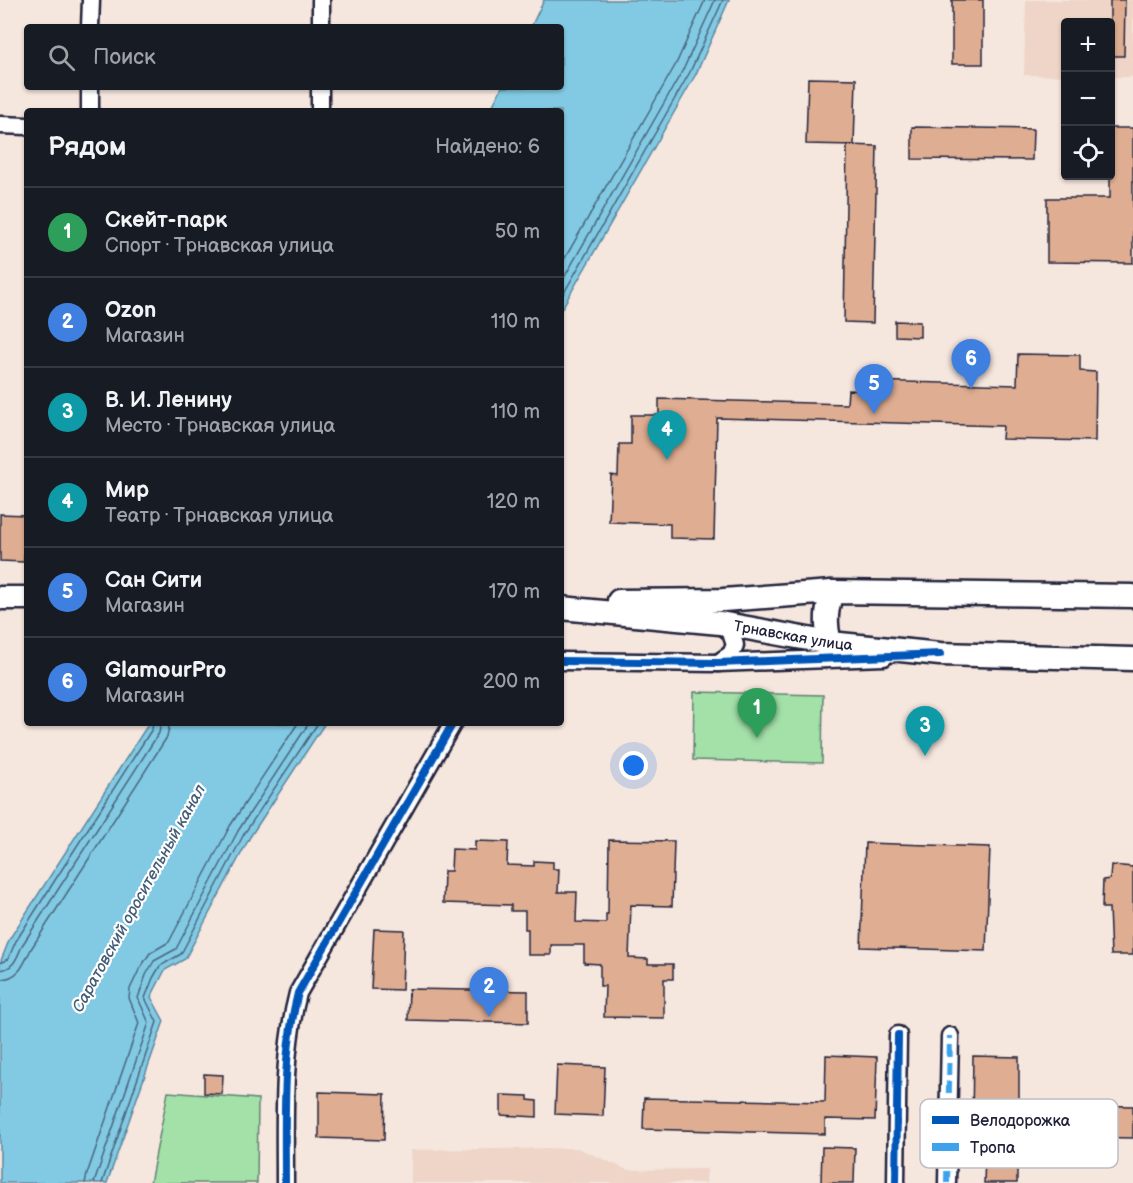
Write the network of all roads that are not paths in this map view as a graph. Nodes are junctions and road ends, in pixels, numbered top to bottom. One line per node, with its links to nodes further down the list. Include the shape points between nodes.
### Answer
1 (91, 0): 3 (street)
2 (321, 0): 4 (street)
3 (90, 24)
4 (321, 24)
5 (90, 90): 7 (street)
6 (320, 90): 8 (street)
7 (90, 108)
8 (320, 108)
9 (0, 126): 10 (street)
10 (24, 126)
11 (832, 592): 12 (main road, Трнавская улица); 15 (main road, Трнавская улица, via 723,600); 18 (main road, via 825,626)
12 (1133, 596)
13 (0, 598): 14 (main road)
14 (24, 598)
15 (564, 601)
16 (564, 608): 17 (main road, Трнавская улица)
17 (720, 623): 18 (main road, Трнавская улица); 22 (street, via 731,633 735,645 731,654)
18 (830, 642): 19 (main road, Трнавская улица)
19 (940, 654): 20 (main road, Трнавская улица); 22 (street)
20 (1133, 659)
21 (564, 661): 22 (street)
22 (718, 663)
23 (451, 726): 28 (street, via 298,993 285,1061)
24 (898, 1035): 29 (street)
25 (950, 1036): 26 (street)
26 (949, 1099)
27 (947, 1168): 30 (street)
28 (285, 1183)
29 (896, 1183)
30 (947, 1183)

